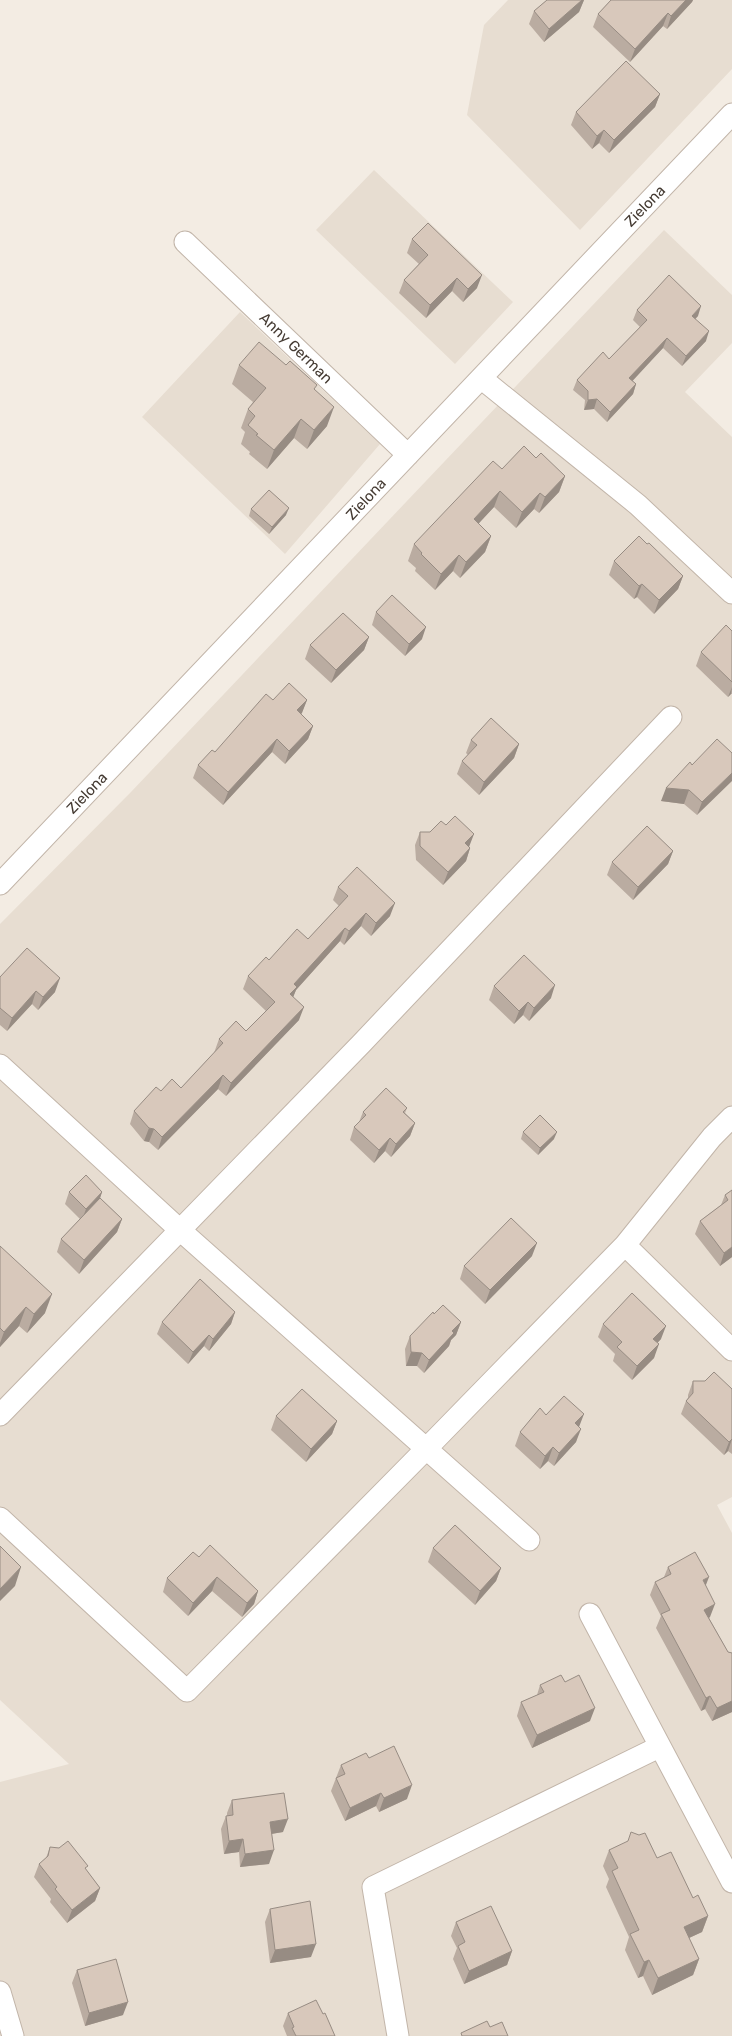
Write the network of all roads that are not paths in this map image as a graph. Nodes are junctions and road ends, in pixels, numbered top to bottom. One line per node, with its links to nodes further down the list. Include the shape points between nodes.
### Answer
1 (732, 114): 3 (street, Zielona)
2 (185, 242): 4 (street, Anny German)
3 (481, 378): 4 (street, Zielona); 5 (street, via 638,505)
4 (408, 455): 7 (street, Zielona)
5 (732, 593)
6 (671, 717): 10 (street)
7 (0, 884)
8 (0, 1065): 10 (street)
9 (732, 1117): 11 (street, via 712,1137)
10 (180, 1230): 13 (street); 14 (street)
11 (625, 1245): 12 (street); 14 (street)
12 (732, 1350)
13 (0, 1414)
14 (427, 1448): 15 (street, via 187,1692); 16 (street)
15 (0, 1518)
16 (530, 1540)
17 (590, 1614): 18 (street)
18 (659, 1747): 19 (street); 22 (street, via 373,1888)
19 (732, 1882)
20 (0, 1992): 21 (street)
21 (13, 2036)
22 (398, 2036)

